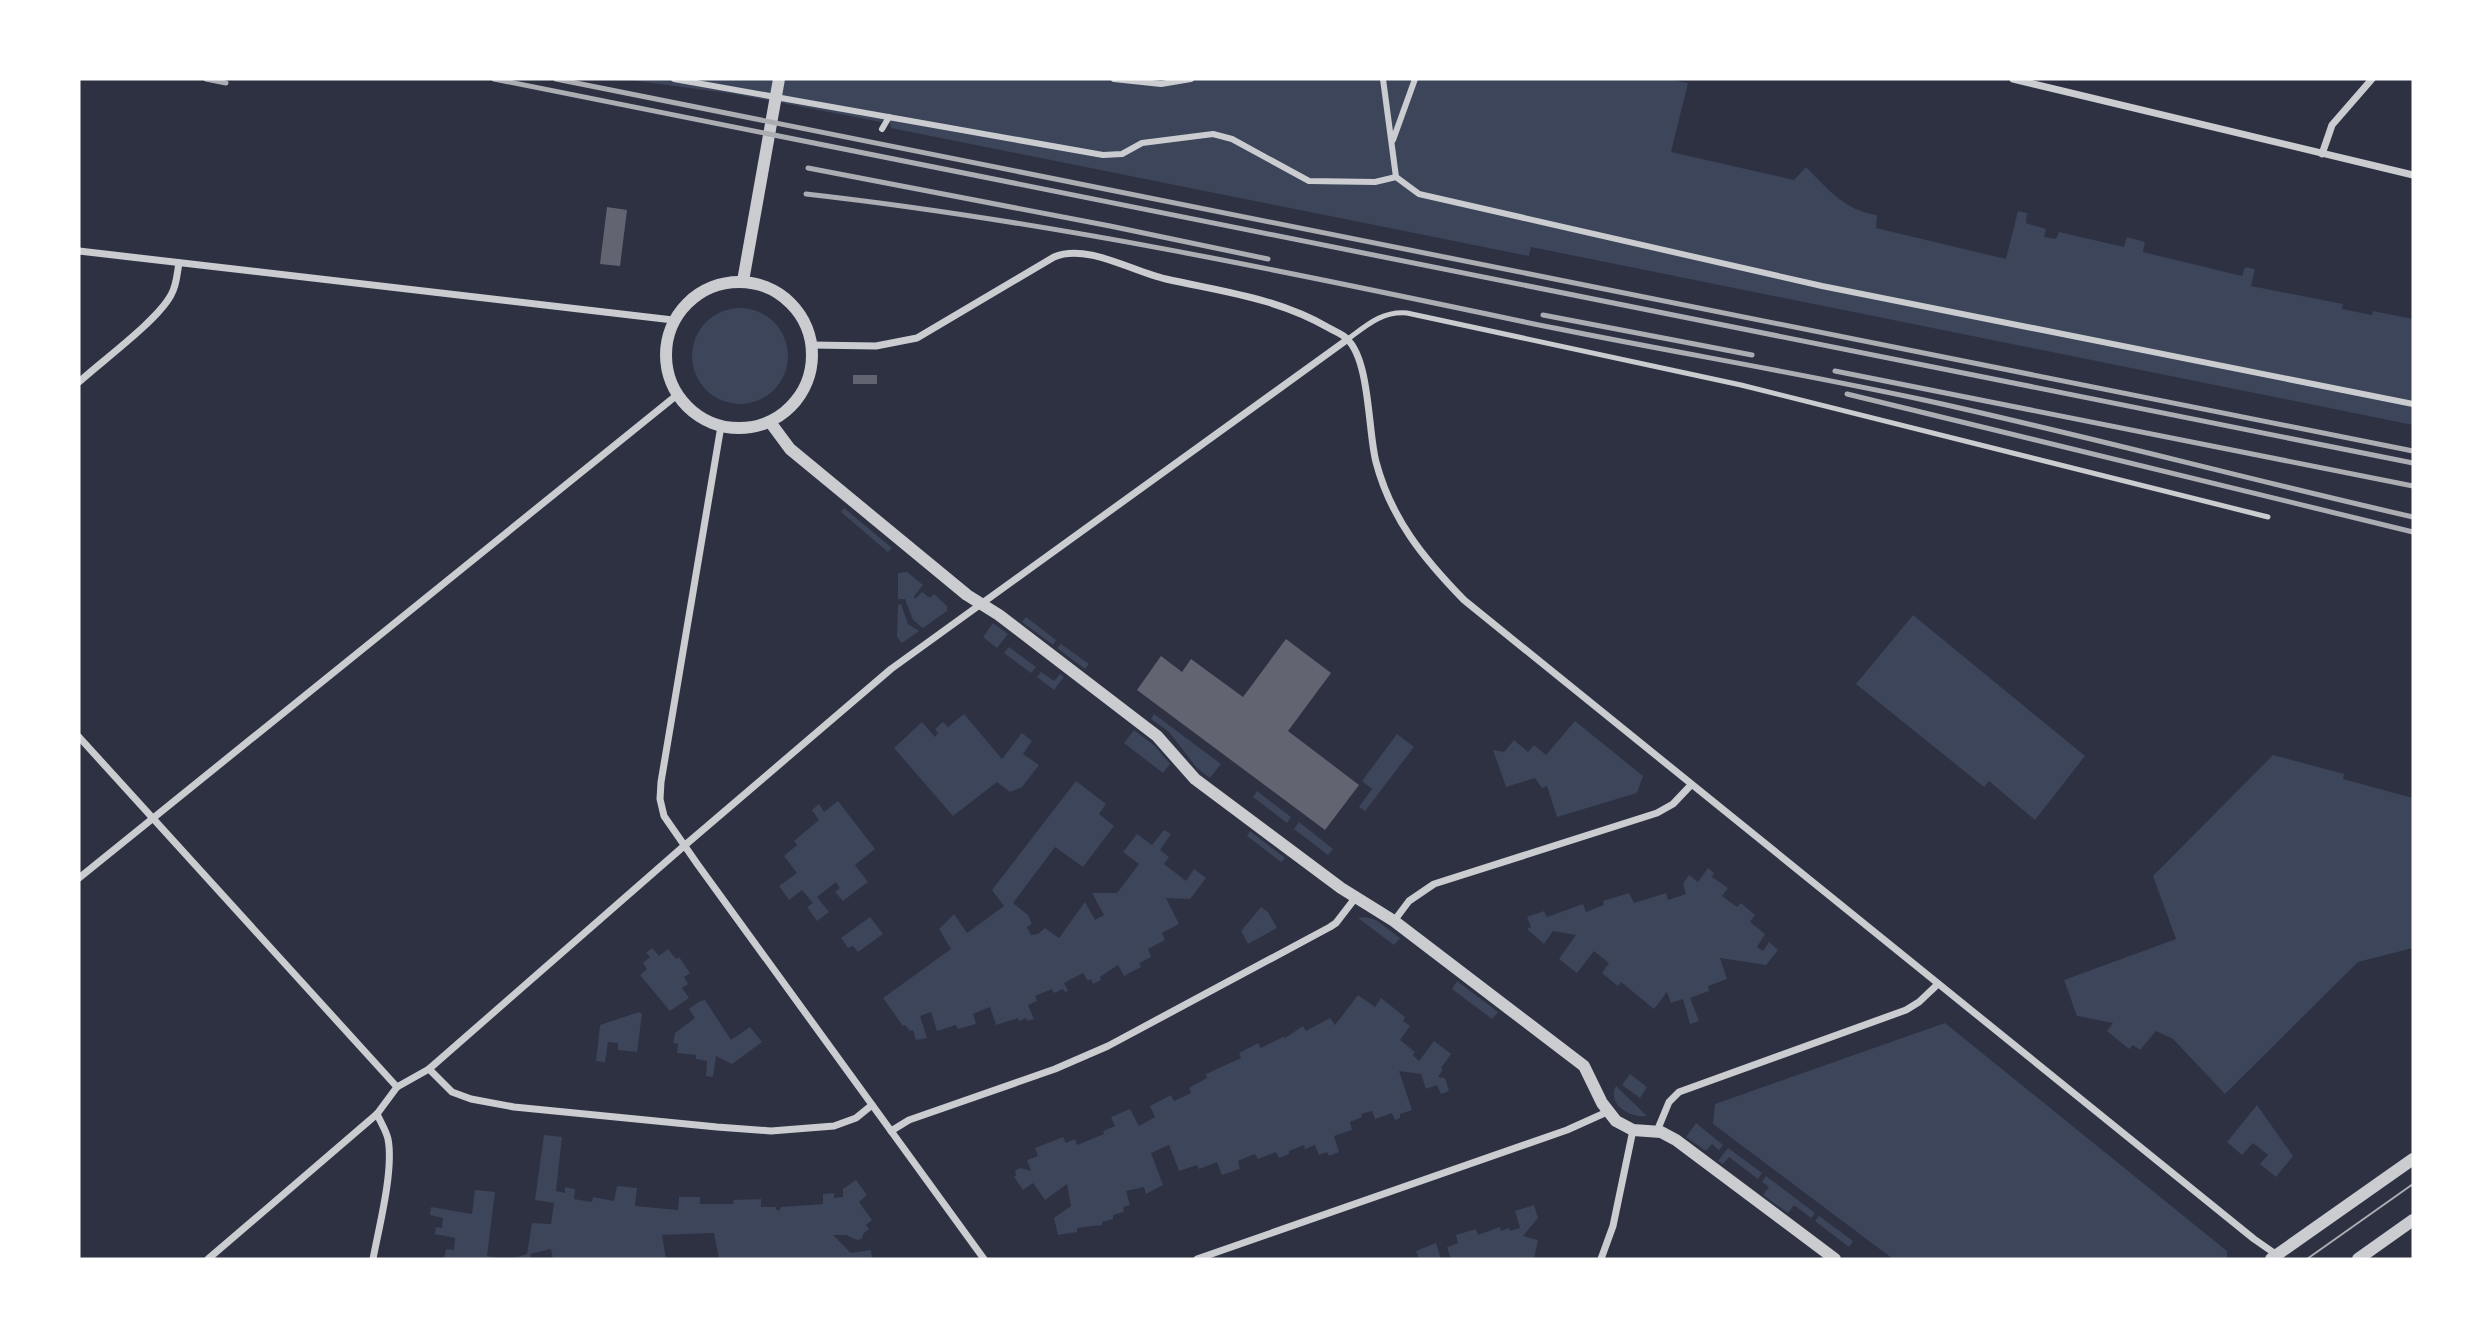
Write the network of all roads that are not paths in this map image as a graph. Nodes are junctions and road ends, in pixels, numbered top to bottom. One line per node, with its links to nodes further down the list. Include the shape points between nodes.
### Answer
1 (674, 79): 10 (street)
2 (779, 79): 18 (street)
3 (1114, 79): 4 (street, via 1161,84)
4 (1191, 79)
5 (1383, 79): 12 (street)
6 (1415, 79): 12 (street)
7 (2013, 79): 9 (street)
8 (2372, 79): 13 (street, via 2332,125)
9 (2033, 81): 13 (street)
10 (889, 117): 11 (street); 15 (street, via 1103,155 1122,154 1142,143 1219,135 1309,181 1375,182)
11 (882, 129)
12 (1392, 142): 15 (street)
13 (2322, 154): 14 (street)
14 (2413, 175)
15 (1396, 177): 24 (street, via 1419,194 1822,286)
16 (79, 251): 17 (street)
17 (179, 262): 19 (street); 22 (street, via 175,288 167,302)
18 (743, 281): 19 (street, via 709,287 688,301); 21 (street, via 763,285 796,308)
19 (673, 320): 23 (street, via 665,350)
20 (1348, 339): 21 (street, via 1271,301 1070,253 1054,257 917,338 876,346); 27 (lane, via 1378,317 1407,313 1741,385); 28 (street); 30 (street, via 1364,379 1376,462 1392,505 1429,565 1504,634)
21 (811, 345): 25 (street, via 812,362 802,393)
22 (79, 382)
23 (677, 395): 26 (street, via 694,413); 31 (street)
24 (2413, 404)
25 (769, 422): 26 (street, via 753,427); 28 (street, via 790,449)
26 (721, 426): 32 (street, via 660,782 664,816)
27 (2268, 517)
28 (981, 604): 32 (street, via 891,669); 34 (street, via 1157,736 1195,779)
29 (79, 737): 31 (street)
30 (1691, 785): 35 (street, via 1657,813 1434,884 1417,894); 36 (street)
31 (153, 818): 33 (street); 38 (street)
32 (684, 846): 37 (street); 39 (street)
33 (79, 878)
34 (1356, 897): 35 (street); 43 (street, via 1330,928 1108,1046 1021,1082 909,1119)
35 (1394, 921): 40 (street, via 1584,1066)
36 (1938, 984): 44 (street, via 1906,1010 1679,1092 1669,1102); 47 (street)
37 (429, 1069): 38 (street); 39 (street, via 452,1092 471,1099 717,1127 771,1131 834,1126 856,1118)
38 (397, 1087): 41 (street)
39 (872, 1105): 43 (street)
40 (1607, 1112): 42 (street); 51 (street)
41 (377, 1114): 48 (street); 49 (street, via 389,1148)
42 (1633, 1130): 44 (street); 52 (street, via 1613,1226)
43 (891, 1132): 50 (street)
44 (1657, 1132): 53 (street, via 1676,1140)
45 (2413, 1159): 47 (street)
46 (2413, 1220): 54 (street)
47 (2274, 1257)
48 (208, 1259)
49 (373, 1259)
50 (984, 1259)
51 (1198, 1259)
52 (1601, 1259)
53 (1835, 1259)
54 (2358, 1259)

